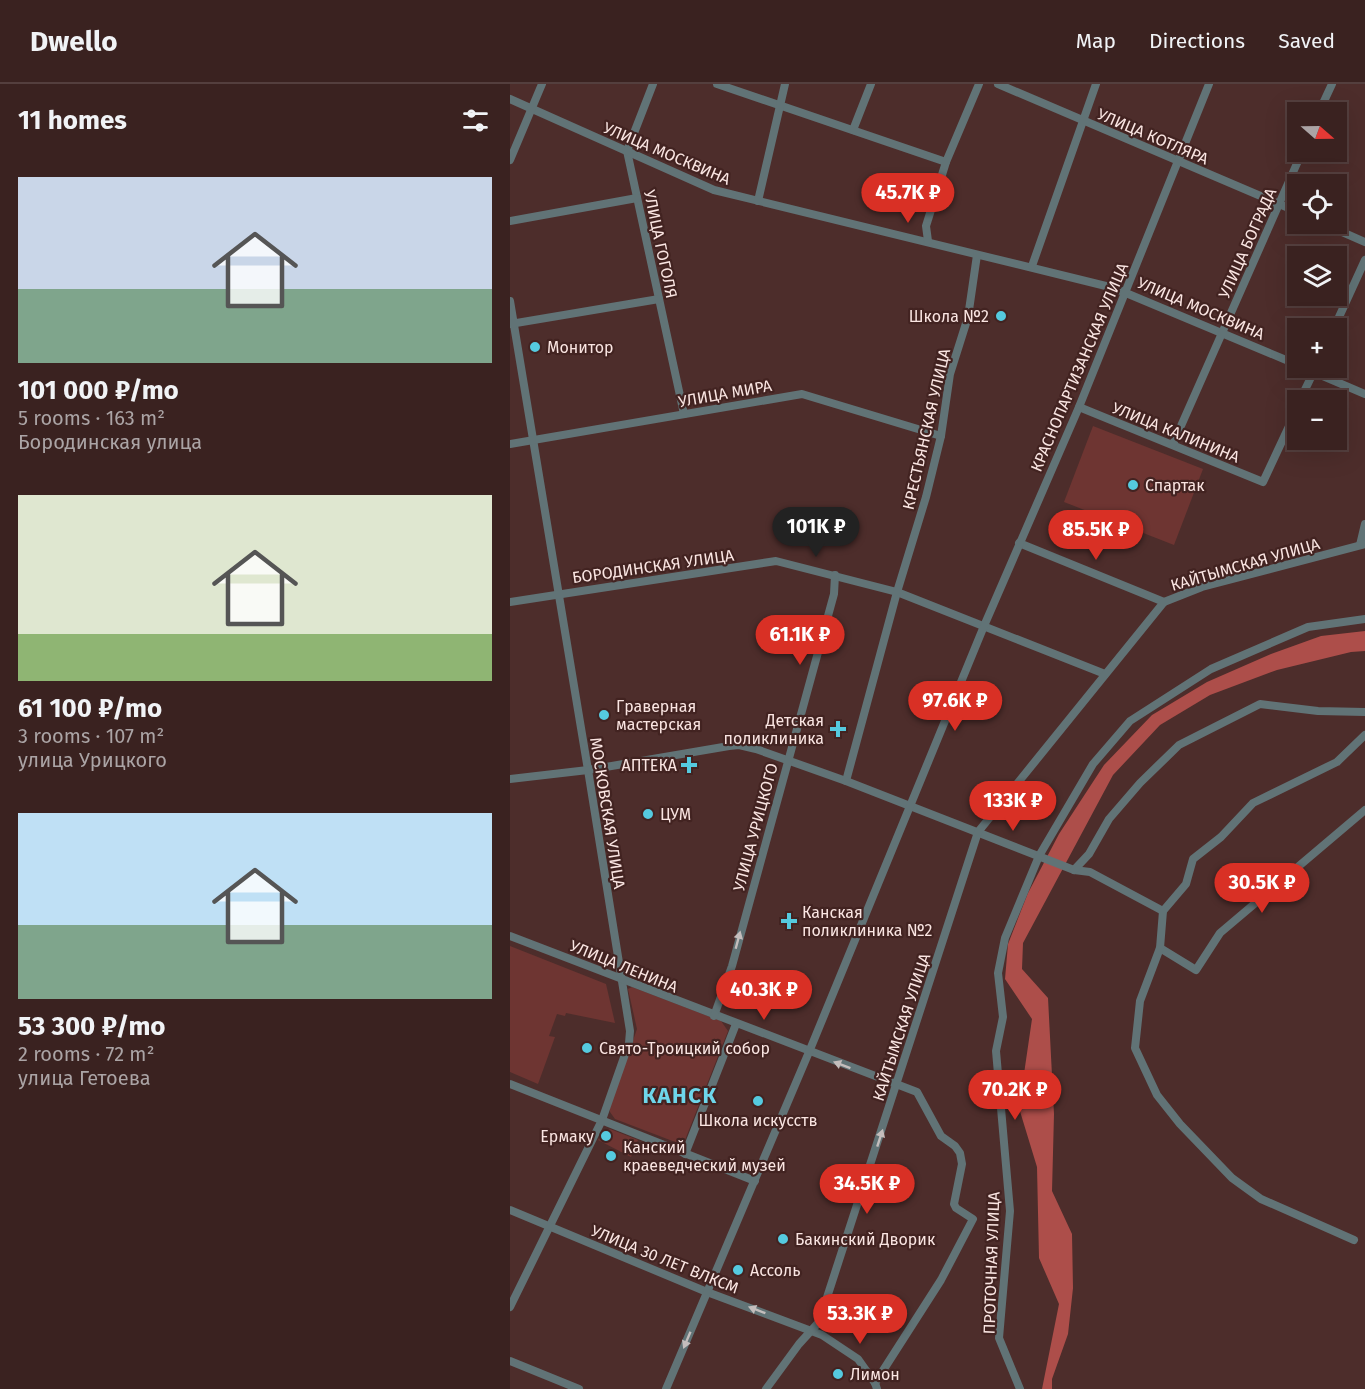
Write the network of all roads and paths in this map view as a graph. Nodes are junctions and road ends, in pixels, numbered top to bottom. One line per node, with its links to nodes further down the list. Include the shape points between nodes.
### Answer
1 (542, 84): 14 (street)
2 (653, 84): 17 (street)
3 (717, 84): 13 (street)
4 (785, 84): 13 (street)
5 (871, 84): 16 (street)
6 (979, 84): 19 (street)
7 (998, 84): 15 (street, УЛИЦА КОТЛЯРА)
8 (1096, 84): 15 (street)
9 (1209, 84): 20 (street, КРАСНОПАРТИЗАНСКАЯ УЛИЦА)
10 (1332, 84): 12 (street)
11 (510, 99): 14 (street, УЛИЦА МОСКВИНА)
12 (1324, 102)
13 (780, 107): 16 (street); 23 (street)
14 (531, 109): 17 (street, УЛИЦА МОСКВИНА); 18 (street)
15 (1083, 120): 20 (street, УЛИЦА КОТЛЯРА); 32 (street)
16 (853, 130): 19 (street)
17 (627, 151): 22 (street, УЛИЦА ГОГОЛЯ); 23 (street, УЛИЦА МОСКВИНА, via 714,190)
18 (510, 160)
19 (946, 162): 28 (street, via 926,226)
20 (1178, 162): 24 (street, УЛИЦА КОТЛЯРА); 33 (street, КРАСНОПАРТИЗАНСКАЯ УЛИЦА)
21 (1298, 162): 24 (street, УЛИЦА БОГРАДА)
22 (637, 198): 26 (street); 34 (street, УЛИЦА ГОГОЛЯ)
23 (758, 201): 28 (street, УЛИЦА МОСКВИНА)
24 (1279, 204): 25 (street, УЛИЦА КОТЛЯРА); 38 (street, УЛИЦА БОГРАДА)
25 (1287, 207)
26 (510, 221)
27 (1347, 234): 29 (street)
28 (928, 242): 30 (street, УЛИЦА МОСКВИНА)
29 (1365, 242)
30 (977, 255): 32 (street, УЛИЦА МОСКВИНА); 45 (street, КРЕСТЬЯНСКАЯ УЛИЦА, via 968,317 950,374)
31 (1365, 260): 36 (street)
32 (1032, 266): 33 (street, УЛИЦА МОСКВИНА)
33 (1125, 291): 38 (street, УЛИЦА МОСКВИНА); 42 (street, КРАСНОПАРТИЗАНСКАЯ УЛИЦА)
34 (659, 299): 37 (street); 43 (street, УЛИЦА ГОГОЛЯ)
35 (510, 301): 37 (street, МОСКОВСКАЯ УЛИЦА)
36 (1339, 318)
37 (512, 324): 46 (street, МОСКОВСКАЯ УЛИЦА)
38 (1222, 332): 39 (street, УЛИЦА МОСКВИНА); 48 (street, УЛИЦА БОГРАДА)
39 (1287, 360)
40 (1332, 378): 41 (street)
41 (1365, 394)
42 (1079, 407): 48 (street, УЛИЦА КАЛИНИНА); 50 (street, КРАСНОПАРТИЗАНСКАЯ УЛИЦА)
43 (684, 414): 45 (street, УЛИЦА МИРА, via 802,394); 46 (street, УЛИЦА МИРА)
44 (1287, 431): 48 (street, УЛИЦА КАЛИНИНА, via 1263,482)
45 (941, 436): 53 (street, КРЕСТЬЯНСКАЯ УЛИЦА, via 927,497)
46 (533, 440): 47 (street, УЛИЦА МИРА); 54 (street, МОСКОВСКАЯ УЛИЦА)
47 (510, 444)
48 (1173, 444)
49 (1365, 524): 51 (street)
50 (1019, 543): 56 (street); 58 (street, КРАСНОПАРТИЗАНСКАЯ УЛИЦА)
51 (1362, 544): 56 (street, КАЙТЫМСКАЯ УЛИЦА, via 1202,586)
52 (835, 575): 53 (street, БОРОДИНСКАЯ УЛИЦА); 54 (street, БОРОДИНСКАЯ УЛИЦА, via 776,561); 62 (street, УЛИЦА УРИЦКОГО, via 834,594)
53 (897, 592): 58 (street, БОРОДИНСКАЯ УЛИЦА); 65 (street, КРЕСТЬЯНСКАЯ УЛИЦА)
54 (559, 594): 55 (street, БОРОДИНСКАЯ УЛИЦА); 63 (street, МОСКОВСКАЯ УЛИЦА)
55 (510, 602)
56 (1164, 602): 59 (street, КАЙТЫМСКАЯ УЛИЦА)
57 (1365, 619): 69 (street, ПРОТОЧНАЯ УЛИЦА, via 1308,627 1211,669 1130,721 1093,764)
58 (984, 626): 59 (street, БОРОДИНСКАЯ УЛИЦА); 66 (street, КРАСНОПАРТИЗАНСКАЯ УЛИЦА)
59 (1105, 674): 68 (street, КАЙТЫМСКАЯ УЛИЦА)
60 (1365, 712): 70 (street, via 1260,704 1179,745 1109,819 1089,854)
61 (1365, 735): 71 (street, via 1338,762 1252,803 1221,837 1193,859 1186,884)
62 (787, 759): 63 (street, via 739,746); 65 (street); 75 (street, УЛИЦА УРИЦКОГО, one-way to 62, via 732,966)
63 (588, 770): 64 (street); 74 (street, МОСКОВСКАЯ УЛИЦА)
64 (510, 779)
65 (846, 781): 66 (street)
66 (911, 806): 68 (street); 77 (street, КРАСНОПАРТИЗАНСКАЯ УЛИЦА)
67 (1365, 810): 73 (street, via 1220,933 1196,970)
68 (978, 831): 69 (street); 79 (street, КАЙТЫМСКАЯ УЛИЦА)
69 (1039, 856): 70 (street); 94 (street, ПРОТОЧНАЯ УЛИЦА, via 1005,938 998,974 1002,1017 996,1051 1010,1211 999,1338)
70 (1074, 870): 71 (street, via 1090,872)
71 (1163, 910): 73 (street)
72 (510, 936): 74 (street, УЛИЦА ЛЕНИНА)
73 (1160, 948): 85 (street, via 1140,1001 1134,1048 1157,1095 1232,1178 1261,1199)
74 (622, 981): 75 (street, УЛИЦА ЛЕНИНА); 80 (street, МОСКОВСКАЯ УЛИЦА, via 629,1043)
75 (714, 1016): 76 (street, УЛИЦА ЛЕНИНА)
76 (736, 1024): 77 (street, УЛИЦА ЛЕНИНА); 81 (street)
77 (809, 1052): 79 (street, УЛИЦА ЛЕНИНА, one-way to 77); 82 (street, КРАСНОПАРТИЗАНСКАЯ УЛИЦА)
78 (510, 1084): 80 (street)
79 (897, 1085): 88 (street, КАЙТЫМСКАЯ УЛИЦА, one-way to 79, via 819,1322); 90 (street, УЛИЦА ЛЕНИНА, via 917,1092 940,1136 958,1149 962,1164 954,1204 973,1219)
80 (602, 1120): 81 (street); 84 (street, МОСКОВСКАЯ УЛИЦА)
81 (685, 1154): 82 (street)
82 (755, 1181): 86 (street, КРАСНОПАРТИЗАНСКАЯ УЛИЦА)
83 (510, 1210): 84 (street, УЛИЦА 30 ЛЕТ ВЛКСМ)
84 (549, 1226): 86 (street, УЛИЦА 30 ЛЕТ ВЛКСМ); 87 (street, МОСКОВСКАЯ УЛИЦА)
85 (1354, 1240)
86 (707, 1292): 88 (street, УЛИЦА 30 ЛЕТ ВЛКСМ, one-way to 86); 92 (street, КРАСНОПАРТИЗАНСКАЯ УЛИЦА, one-way to 92)
87 (510, 1307)
88 (811, 1330): 90 (street, УЛИЦА 30 ЛЕТ ВЛКСМ, via 858,1359); 93 (street, КАЙТЫМСКАЯ УЛИЦА)
89 (510, 1361): 91 (street)
90 (876, 1386)
91 (579, 1389)
92 (666, 1389)
93 (766, 1389)
94 (1020, 1389)

